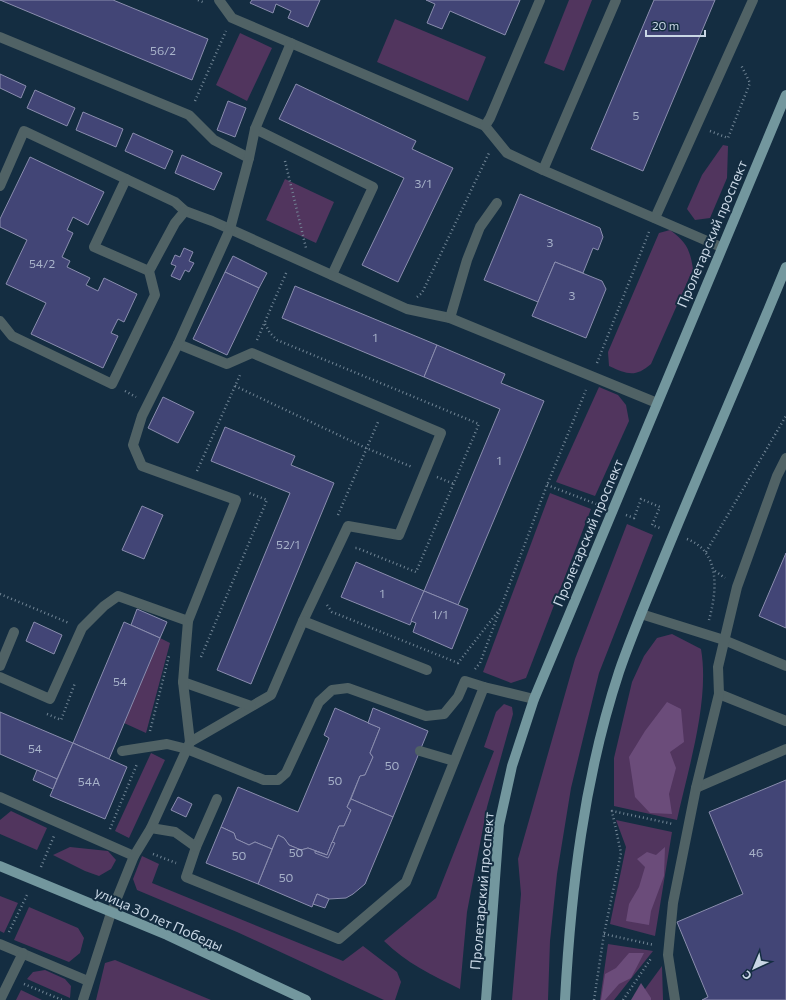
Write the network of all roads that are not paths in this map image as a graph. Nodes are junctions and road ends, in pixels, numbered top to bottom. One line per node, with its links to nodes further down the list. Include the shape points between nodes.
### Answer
1 (219, 0): 6 (lane)
2 (229, 0): 6 (lane)
3 (540, 0): 10 (lane)
4 (616, 0): 13 (lane)
5 (753, 0): 18 (lane)
6 (232, 18): 8 (lane)
7 (0, 37): 12 (lane, via 189,115 214,140)
8 (291, 43): 10 (lane); 11 (lane)
9 (786, 95): 20 (main road, Пролетарский проспект)
10 (485, 126): 13 (lane, via 507,153)
11 (255, 129): 12 (lane); 23 (lane, via 373,187)
12 (249, 158): 19 (lane)
13 (543, 170): 18 (lane)
14 (126, 179): 15 (lane, via 24,132); 17 (lane, via 175,202); 21 (lane, via 94,247)
15 (0, 186)
16 (497, 203): 24 (lane, via 480,227 467,260)
17 (185, 211): 19 (lane); 21 (lane, via 175,222)
18 (655, 218): 20 (lane)
19 (230, 230): 23 (lane); 26 (lane)
20 (721, 247): 27 (main road, Пролетарский проспект)
21 (149, 271): 25 (lane, via 155,295 112,384 12,336)
22 (785, 274): 29 (main road)
23 (332, 275): 24 (lane, via 407,309)
24 (450, 318): 27 (lane)
25 (0, 321)
26 (178, 344): 30 (lane, via 142,416 133,445 142,466 236,500); 31 (lane, via 227,364 252,353 441,433 399,535 348,526)
27 (657, 403): 41 (main road, Пролетарский проспект)
28 (786, 458): 33 (lane, via 777,476 738,587)
29 (642, 614): 33 (lane); 64 (main road, via 619,672 581,830 573,892)
30 (188, 621): 37 (lane, via 118,596 82,628 50,699); 38 (lane)
31 (303, 621): 36 (lane); 42 (lane, via 271,695)
32 (14, 632): 34 (lane)
33 (724, 640): 35 (lane); 40 (lane, via 718,667)
34 (0, 666)
35 (786, 666)
36 (428, 670)
37 (0, 677)
38 (183, 682): 42 (lane); 44 (lane)
39 (484, 687): 41 (lane); 44 (lane, via 465,681 458,697 444,714 426,716 348,688 332,690 319,702 286,773 278,780 264,780); 48 (lane)
40 (719, 694): 43 (lane); 49 (lane)
41 (534, 698): 63 (main road, Пролетарский проспект, via 512,766 499,825)
42 (251, 706): 44 (lane)
43 (786, 721)
44 (188, 746): 46 (lane, via 167,744); 52 (lane)
45 (786, 749): 49 (lane)
46 (122, 751)
47 (420, 751): 48 (lane)
48 (454, 760): 53 (lane, via 406,882 339,939 186,877)
49 (696, 788): 65 (lane, via 673,903 668,955)
50 (0, 797): 54 (lane)
51 (217, 799): 53 (lane)
52 (151, 828): 53 (lane, via 175,832); 54 (lane)
53 (196, 847)
54 (136, 852): 56 (lane)
55 (0, 866): 56 (main road, улица 30 лет Победы)
56 (112, 913): 59 (lane); 62 (main road, улица 30 лет Победы, via 167,935)
57 (0, 944): 58 (lane)
58 (23, 953): 59 (lane); 60 (lane)
59 (88, 981): 61 (lane)
60 (0, 1000)
61 (83, 1000)
62 (306, 1000)
63 (486, 1000)
64 (565, 1000)
65 (675, 1000)

